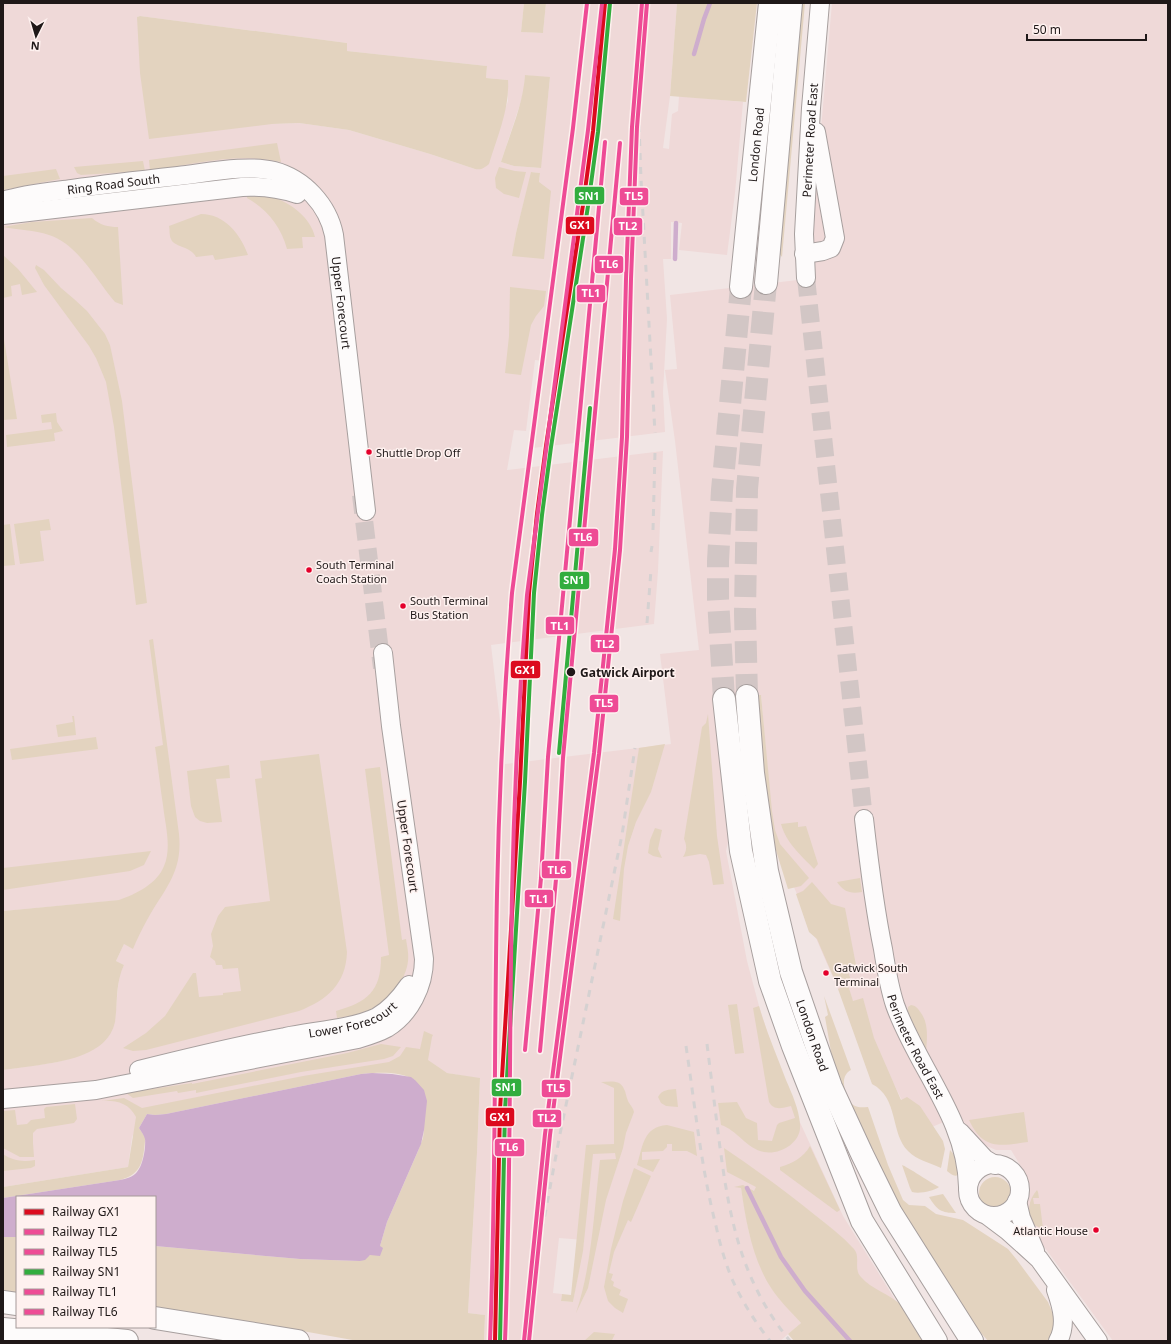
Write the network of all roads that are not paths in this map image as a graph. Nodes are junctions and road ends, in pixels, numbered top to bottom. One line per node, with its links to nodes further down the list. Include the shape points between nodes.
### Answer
1 (770, 3): 12 (main road, London Road)
2 (791, 3): 11 (main road, London Road)
3 (820, 3): 4 (street, Perimeter Road East)
4 (811, 108): 9 (street, Perimeter Road East); 9 (street, via 834,238 833,245 828,249)
5 (224, 171): 7 (street, Ring Road South, via 39,193); 13 (street, Upper Forecourt, via 256,169 273,171 288,177 313,195 330,220 334,235)
6 (297, 194): 8 (street, via 281,189 242,187)
7 (3, 201)
8 (3, 215)
9 (804, 254): 10 (street, Perimeter Road East)
10 (806, 278)
11 (766, 283)
12 (741, 287)
13 (366, 511)
14 (382, 653): 19 (street, Upper Forecourt, via 424,965 422,979 408,1009 388,1028 358,1039 103,1089)
15 (747, 696): 36 (main road, London Road, via 752,773 767,871 790,972 831,1087 891,1213)
16 (724, 698): 35 (main road, London Road, via 741,851 770,982 862,1221)
17 (864, 819): 21 (street, Perimeter Road East, via 873,896 891,995 920,1061)
18 (409, 985): 19 (street, Lower Forecourt, via 393,1005 376,1017 362,1022 194,1057)
19 (47, 1095): 20 (street)
20 (3, 1099)
21 (956, 1127): 22 (street, Perimeter Road East, via 981,1156); 23 (street, Perimeter Road East, via 966,1162)
22 (995, 1165): 23 (street, via 985,1166 977,1171); 24 (street, via 1007,1168 1015,1177 1019,1188)
23 (968, 1187): 25 (street, via 973,1206)
24 (1017, 1201): 25 (street, via 1005,1213); 26 (street, via 1021,1218)
25 (988, 1216): 26 (street)
26 (1039, 1259): 27 (street)
27 (1049, 1274): 32 (street); 37 (street, via 1063,1317 1063,1327)
28 (3, 1302): 29 (main road)
29 (16, 1304)
30 (156, 1318): 34 (main road)
31 (3, 1329): 33 (main road)
32 (1095, 1340)
33 (128, 1341)
34 (298, 1341)
35 (936, 1341)
36 (972, 1341)
37 (1058, 1341)

